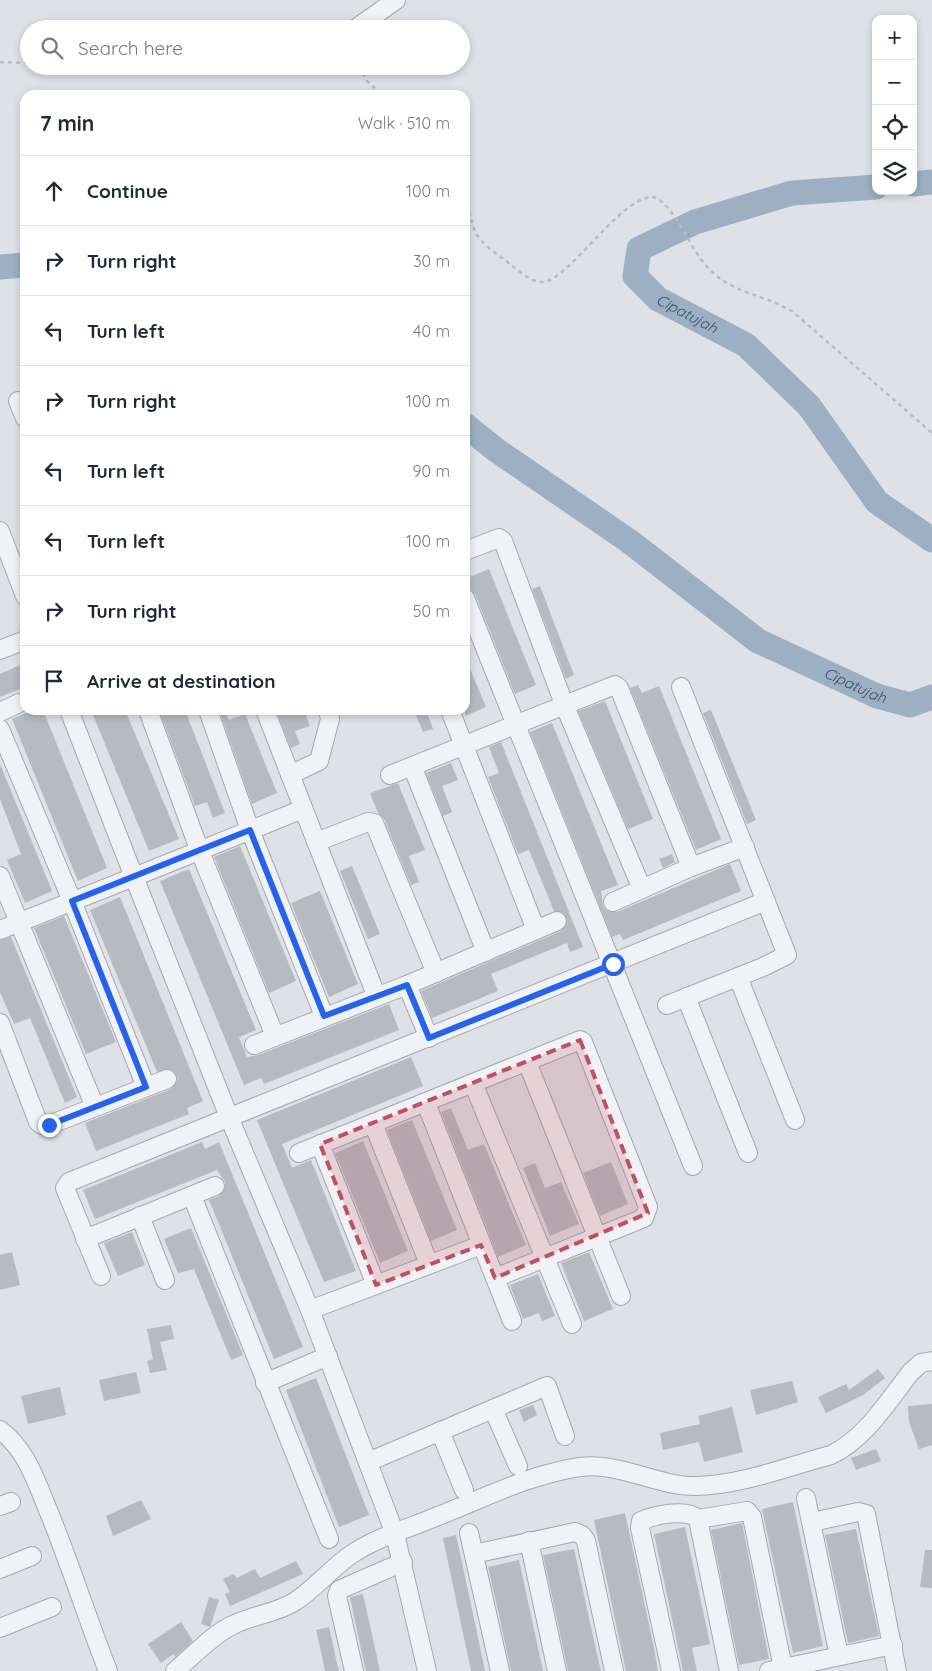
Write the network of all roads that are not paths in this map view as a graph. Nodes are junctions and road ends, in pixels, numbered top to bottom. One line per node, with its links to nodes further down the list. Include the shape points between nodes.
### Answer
1 (396, 0): 2 (street)
2 (368, 20)
3 (18, 401): 4 (street)
4 (20, 406)
5 (0, 530): 7 (street)
6 (470, 549): 13 (street, via 499,538 504,540)
7 (20, 583)
8 (470, 611): 21 (street)
9 (20, 642): 10 (street)
10 (0, 650)
11 (681, 687): 30 (street)
12 (19, 703): 14 (street)
13 (564, 704): 21 (street); 32 (street, via 613,685 619,688); 35 (street)
14 (0, 712)
15 (71, 715): 34 (street)
16 (150, 715): 31 (street)
17 (210, 715): 28 (street)
18 (267, 715): 25 (street)
19 (329, 715): 25 (street, via 319,761)
20 (452, 715): 23 (street)
21 (514, 724): 23 (street); 44 (street)
22 (0, 729): 36 (street)
23 (464, 745): 24 (street); 42 (street)
24 (412, 766): 26 (street); 43 (street)
25 (290, 775): 27 (street)
26 (390, 775)
27 (303, 809): 28 (street); 29 (street)
28 (250, 830): 31 (street); 51 (street)
29 (316, 842): 45 (street, via 368,822 374,823); 48 (street)
30 (745, 848): 32 (street); 37 (street)
31 (199, 850): 34 (street); 53 (street)
32 (691, 867): 35 (street)
33 (0, 876): 40 (street)
34 (134, 877): 36 (street); 62 (street)
35 (642, 889): 38 (street)
36 (72, 901): 40 (street); 59 (street)
37 (766, 901): 44 (street); 46 (street, via 787,955)
38 (613, 902)
39 (557, 921): 42 (street)
40 (18, 922): 41 (street); 61 (street)
41 (0, 930)
42 (536, 930): 43 (street)
43 (486, 952): 45 (street)
44 (613, 964): 54 (street); 68 (street)
45 (436, 973): 47 (street)
46 (738, 977): 49 (street); 63 (street)
47 (407, 985): 48 (street); 54 (street)
48 (376, 995): 51 (street)
49 (686, 997): 50 (street); 67 (street)
50 (666, 1005)
51 (324, 1016): 53 (street)
52 (0, 1023): 61 (street, via 40,1124 49,1125)
53 (275, 1036): 55 (street)
54 (429, 1038): 62 (street)
55 (254, 1044)
56 (527, 1062): 58 (street); 72 (street); 72 (street, via 580,1040 586,1048 648,1210 644,1218)
57 (167, 1079): 59 (street)
58 (473, 1084): 60 (street); 75 (street)
59 (146, 1087): 61 (street)
60 (426, 1103): 64 (street); 74 (street)
61 (95, 1107)
62 (230, 1117): 73 (street, via 69,1182 65,1188); 82 (street)
63 (796, 1120)
64 (373, 1124): 65 (street); 76 (street)
65 (320, 1144): 66 (street); 80 (street)
66 (299, 1153)
67 (748, 1153)
68 (693, 1166)
69 (215, 1186): 70 (street)
70 (192, 1196): 71 (street); 87 (street)
71 (140, 1216): 73 (street); 79 (street)
72 (598, 1237): 75 (street); 81 (street)
73 (85, 1239): 77 (street)
74 (481, 1245): 76 (street); 78 (street)
75 (546, 1257): 78 (street); 84 (street)
76 (429, 1264): 80 (street)
77 (101, 1276)
78 (495, 1278): 83 (street)
79 (165, 1280)
80 (376, 1285): 82 (street)
81 (621, 1296)
82 (310, 1310): 85 (street)
83 (512, 1321)
84 (572, 1324)
85 (328, 1356): 87 (street); 92 (street)
86 (932, 1361): 99 (street, via 921,1363 911,1372 860,1436 831,1455 737,1480 695,1486 667,1483 605,1468 566,1470 540,1476)
87 (265, 1383): 100 (street)
88 (493, 1409): 90 (street); 91 (street, via 547,1386); 93 (street)
89 (0, 1430): 111 (street, via 27,1460 68,1557)
90 (440, 1431): 92 (street); 94 (street)
91 (565, 1436)
92 (368, 1462): 99 (street)
93 (518, 1466)
94 (464, 1490)
95 (806, 1498): 97 (street)
96 (698, 1519): 110 (street, via 745,1511 751,1514); 118 (street, via 685,1513 646,1519 640,1524); 119 (street)
97 (812, 1522): 108 (street); 109 (street, via 858,1512 866,1514)
98 (468, 1533): 102 (street)
99 (395, 1534): 104 (street); 112 (street, via 354,1552 302,1598 285,1608 229,1627)
100 (329, 1539)
101 (529, 1541): 102 (street); 116 (street); 117 (street, via 575,1532 586,1541)
102 (474, 1554): 115 (street)
103 (32, 1556): 105 (street)
104 (403, 1562): 113 (street, via 338,1590); 114 (street)
105 (0, 1569)
106 (52, 1607): 107 (street)
107 (0, 1628)
108 (839, 1656): 109 (street); 110 (street)
109 (895, 1657)
110 (776, 1670)
111 (108, 1671)
112 (175, 1671)
113 (354, 1671)
114 (427, 1671)
115 (500, 1671)
116 (557, 1671)
117 (614, 1671)
118 (671, 1671)
119 (729, 1671)

